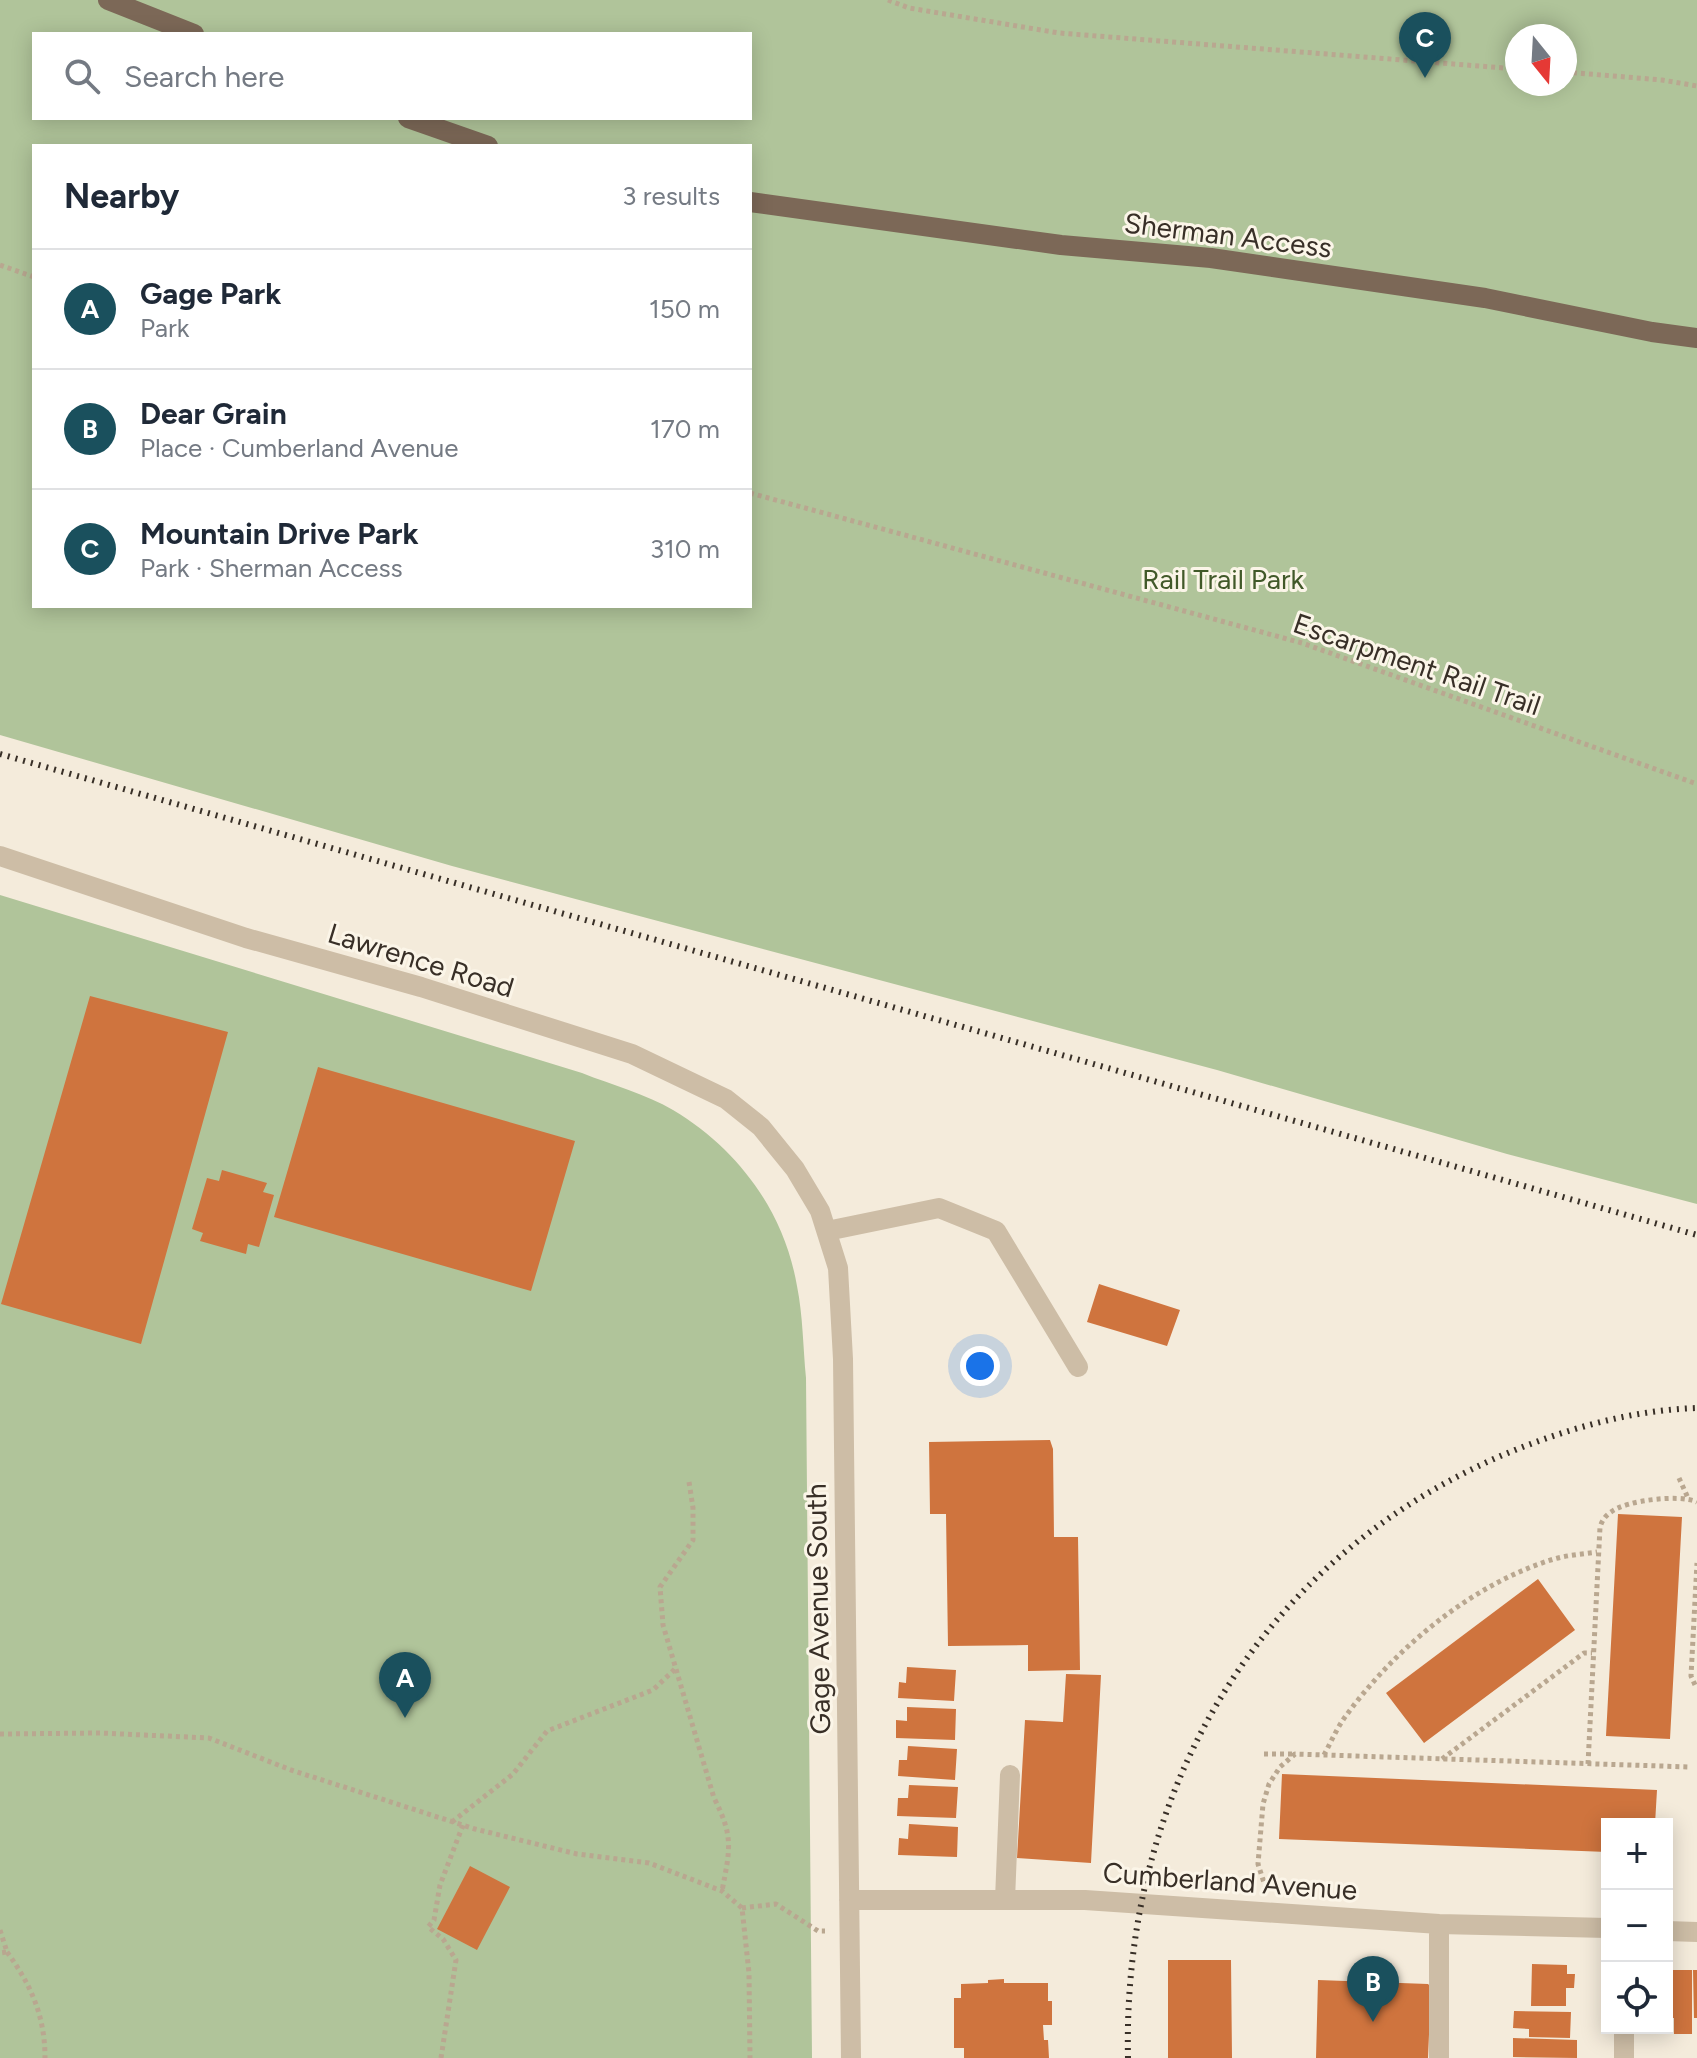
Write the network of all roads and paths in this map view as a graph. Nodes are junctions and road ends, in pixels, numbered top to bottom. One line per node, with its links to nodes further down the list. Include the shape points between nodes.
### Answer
1 (108, 0): 3 (main road)
2 (888, 0): 4 (path, via 1059,33)
3 (189, 32)
4 (1505, 68)
5 (1577, 73): 6 (path)
6 (1697, 86)
7 (414, 120): 8 (main road)
8 (482, 144)
9 (752, 202): 12 (main road, Sherman Access, via 1061,245 1211,258 1485,298)
10 (0, 265): 11 (path)
11 (32, 276)
12 (1697, 338)
13 (752, 494): 14 (path, Escarpment Rail Trail, via 1302,643)
14 (1697, 784)
15 (0, 856): 16 (street, Lawrence Road, via 246,938 632,1054 726,1099 761,1127)
16 (795, 1169): 17 (street, Gage Avenue South)
17 (827, 1231): 18 (street, via 939,1208 996,1231); 39 (street, Gage Avenue South, via 838,1268 843,1359)
18 (1078, 1367)
19 (1679, 1478): 21 (path)
20 (689, 1482): 26 (path, via 693,1540 660,1587 663,1625)
21 (1688, 1498): 22 (path); 23 (path, via 1609,1512 1600,1527)
22 (1697, 1502)
23 (1597, 1552): 25 (path); 31 (path, via 1557,1558 1504,1579 1457,1609 1382,1672 1343,1719)
24 (1697, 1563): 27 (path, via 1691,1676)
25 (1592, 1653): 32 (path, via 1584,1653); 33 (path)
26 (676, 1668): 36 (path, via 653,1690 547,1731 513,1774); 38 (path, via 714,1798 728,1824)
27 (1695, 1685)
28 (0, 1734): 36 (path, via 209,1738)
29 (1264, 1754): 30 (path)
30 (1295, 1754): 31 (path); 42 (path, via 1274,1776 1263,1804 1258,1864)
31 (1324, 1755): 32 (path)
32 (1442, 1759): 33 (path)
33 (1588, 1764): 34 (path)
34 (1690, 1767)
35 (1010, 1775): 40 (street)
36 (452, 1822): 37 (path)
37 (463, 1825): 38 (path, via 577,1854 649,1863); 52 (path, via 428,1927 456,1960)
38 (722, 1891): 41 (path)
39 (849, 1900): 40 (street, Cumberland Avenue); 46 (street, Gage Avenue South)
40 (1005, 1900): 42 (street, Cumberland Avenue)
41 (742, 1908): 46 (path, via 776,1904 818,1931); 53 (path)
42 (1272, 1912): 43 (street, Cumberland Avenue)
43 (1439, 1924): 44 (street, Cumberland Avenue); 55 (street)
44 (1601, 1928)
45 (0, 1930): 49 (path)
46 (850, 1931): 54 (street, Gage Avenue South)
47 (1673, 1931): 48 (street)
48 (1697, 1932)
49 (3, 1952): 51 (path, via 28,1981 45,2033)
50 (1624, 2034): 56 (street)
51 (45, 2058)
52 (441, 2058)
53 (750, 2058)
54 (851, 2058)
55 (1439, 2058)
56 (1624, 2058)

